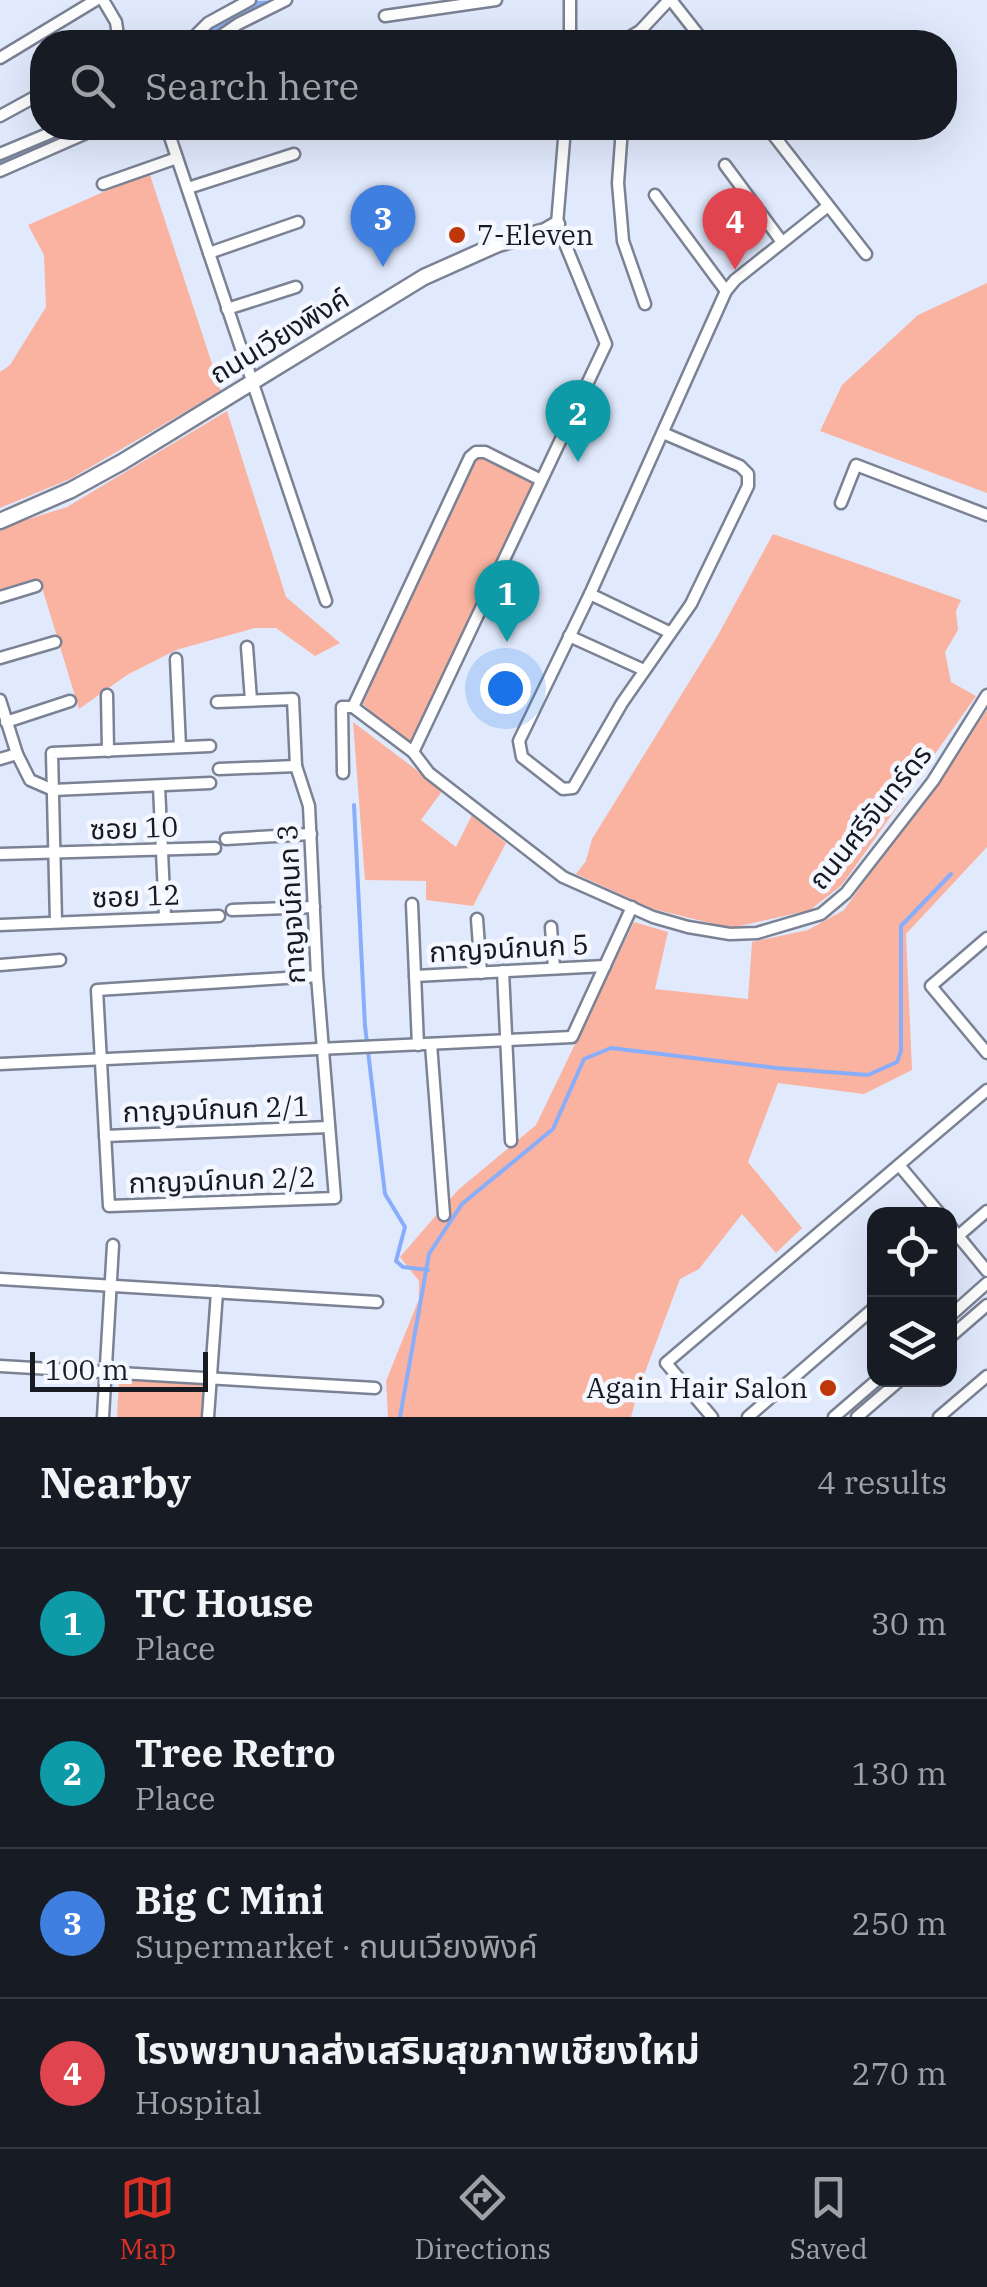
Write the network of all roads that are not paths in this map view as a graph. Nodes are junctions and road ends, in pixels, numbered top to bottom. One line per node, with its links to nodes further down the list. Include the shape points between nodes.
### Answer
1 (99, 0): 8 (street); 9 (street)
2 (250, 0): 10 (street)
3 (286, 0): 11 (street)
4 (496, 0): 7 (street)
5 (570, 0): 12 (street)
6 (670, 0): 13 (street); 14 (street)
7 (385, 16)
8 (48, 30)
9 (117, 30)
10 (201, 30)
11 (229, 30)
12 (570, 30)
13 (641, 30)
14 (694, 30)
15 (30, 40): 16 (street)
16 (0, 58)
17 (30, 100): 18 (street)
18 (0, 116)
19 (33, 140): 25 (street)
20 (71, 140): 29 (street)
21 (171, 140): 27 (street)
22 (564, 140): 35 (street)
23 (621, 140): 41 (street, via 623,241)
24 (777, 140): 33 (street)
25 (0, 154)
26 (294, 154): 31 (street)
27 (177, 158): 30 (street); 31 (street)
28 (725, 165): 36 (street)
29 (0, 171)
30 (103, 184)
31 (188, 188): 37 (street)
32 (655, 194): 40 (street)
33 (828, 206): 36 (street); 38 (street)
34 (298, 222): 37 (street)
35 (557, 224): 43 (street, ถนนเวียงพิงค์, via 424,277); 45 (street, via 606,344)
36 (782, 242): 40 (street)
37 (209, 253): 42 (street)
38 (866, 254)
39 (296, 287): 42 (street)
40 (726, 291): 44 (street)
41 (645, 304)
42 (228, 309): 43 (street)
43 (253, 381): 48 (street, ถนนเวียงพิงค์, via 72,490); 52 (street)
44 (662, 433): 50 (street); 53 (street, via 740,466 749,480 691,604)
45 (542, 480): 66 (street, via 485,452 470,457); 71 (street)
46 (841, 503): 47 (street, via 856,465)
47 (987, 515)
48 (0, 520)
49 (36, 586): 51 (street)
50 (590, 594): 53 (street); 54 (street)
51 (0, 597)
52 (326, 601)
53 (669, 632): 59 (street)
54 (569, 636): 59 (street); 59 (street, via 518,741 522,758 563,789 573,788)
55 (55, 642): 57 (street)
56 (248, 648): 63 (street)
57 (0, 658)
58 (176, 659): 69 (street)
59 (644, 670)
60 (107, 695): 70 (street)
61 (987, 695): 88 (street, ถนนศรีจันทร์ดร, via 933,781 846,893 821,914 730,934)
62 (0, 700): 67 (street)
63 (251, 700): 65 (street); 74 (street, กาญจน์กนก 3, via 294,699)
64 (70, 701): 67 (street)
65 (217, 702)
66 (353, 707): 71 (street, ถนนศรีจันทร์ดร); 76 (street, via 342,706)
67 (6, 722): 72 (street)
68 (210, 746): 69 (street)
69 (180, 747): 70 (street)
70 (108, 750): 79 (street, via 52,753)
71 (413, 752): 88 (street, ถนนศรีจันทร์ดร, via 429,773 563,878)
72 (16, 754): 73 (street); 79 (street, via 30,780)
73 (0, 759)
74 (296, 766): 75 (street); 80 (street, กาญจน์กนก 3)
75 (219, 769)
76 (343, 772)
77 (210, 783): 78 (street)
78 (159, 786): 79 (street); 83 (street)
79 (52, 790): 85 (street)
80 (311, 834): 81 (street); 87 (street, กาญจน์กนก 3)
81 (226, 839)
82 (215, 848): 83 (street, ซอย 10)
83 (162, 850): 85 (street, ซอย 10); 91 (street)
84 (0, 854): 85 (street, ซอย 10)
85 (54, 854): 93 (street)
86 (412, 904): 104 (street)
87 (314, 907): 89 (street); 103 (street, กาญจน์กนก 3)
88 (632, 908): 99 (street)
89 (232, 910)
90 (218, 916): 91 (street, ซอย 12)
91 (165, 918): 93 (street, ซอย 12)
92 (477, 919): 101 (street)
93 (56, 922): 94 (street, ซอย 12)
94 (0, 924)
95 (551, 927): 100 (street)
96 (987, 938): 109 (street, via 931,986)
97 (60, 960): 98 (street)
98 (0, 965)
99 (604, 966): 100 (street, กาญจน์กนก 5); 105 (street, via 572,1037)
100 (554, 968): 102 (street, กาญจน์กนก 5)
101 (481, 972): 102 (street, กาญจน์กนก 5); 104 (street, กาญจน์กนก 5)
102 (503, 972): 105 (street)
103 (317, 976): 108 (street, กาญจน์กนก 3); 110 (street, via 96,990)
104 (415, 976): 107 (street)
105 (506, 1041): 106 (street); 115 (street)
106 (432, 1044): 107 (street); 120 (street)
107 (418, 1045): 108 (street)
108 (322, 1049): 110 (street); 113 (street, กาญจน์กนก 3)
109 (987, 1053)
110 (101, 1060): 111 (street); 114 (street)
111 (0, 1064)
112 (987, 1090): 116 (street)
113 (329, 1127): 114 (street, กาญจน์กนก 2/1); 117 (street, กาญจน์กนก 3)
114 (105, 1136): 117 (street, กาญจน์กนก 2/2, via 110,1206)
115 (511, 1141)
116 (899, 1165): 118 (street); 143 (street, via 666,1362)
117 (335, 1198)
118 (934, 1207)
119 (987, 1211): 121 (street)
120 (444, 1215)
121 (957, 1237)
122 (957, 1243): 124 (street)
123 (113, 1244): 127 (street)
124 (987, 1271)
125 (0, 1279): 127 (street)
126 (987, 1283): 131 (street)
127 (111, 1286): 128 (street); 135 (street)
128 (218, 1292): 129 (street); 137 (street)
129 (377, 1302)
130 (987, 1304): 133 (street)
131 (957, 1310)
132 (867, 1314): 144 (street)
133 (957, 1331)
134 (0, 1366): 135 (street)
135 (105, 1372): 137 (street); 141 (street)
136 (987, 1376): 147 (street)
137 (210, 1378): 140 (street); 142 (street)
138 (869, 1387): 145 (street)
139 (892, 1387): 146 (street)
140 (375, 1388)
141 (102, 1417)
142 (208, 1417)
143 (712, 1417)
144 (748, 1417)
145 (834, 1417)
146 (856, 1417)
147 (939, 1417)

